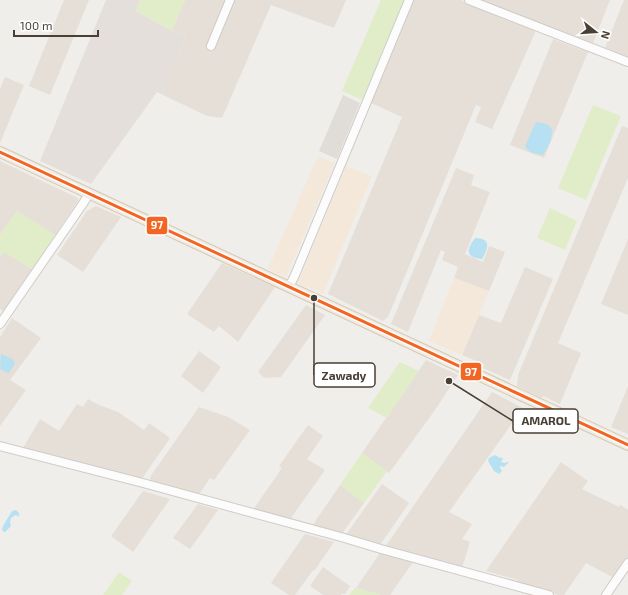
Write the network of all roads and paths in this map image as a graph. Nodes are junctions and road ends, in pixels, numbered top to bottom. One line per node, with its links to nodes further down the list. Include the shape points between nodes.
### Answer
1 (230, 0): 4 (street)
2 (408, 0): 8 (street)
3 (469, 0): 5 (street)
4 (211, 46)
5 (628, 62)
6 (0, 152): 7 (main road)
7 (89, 194): 8 (main road); 9 (street)
8 (289, 287): 10 (main road)
9 (0, 324)
10 (628, 445)
11 (0, 446): 13 (street)
12 (628, 563): 14 (street)
13 (549, 595)
14 (606, 595)

